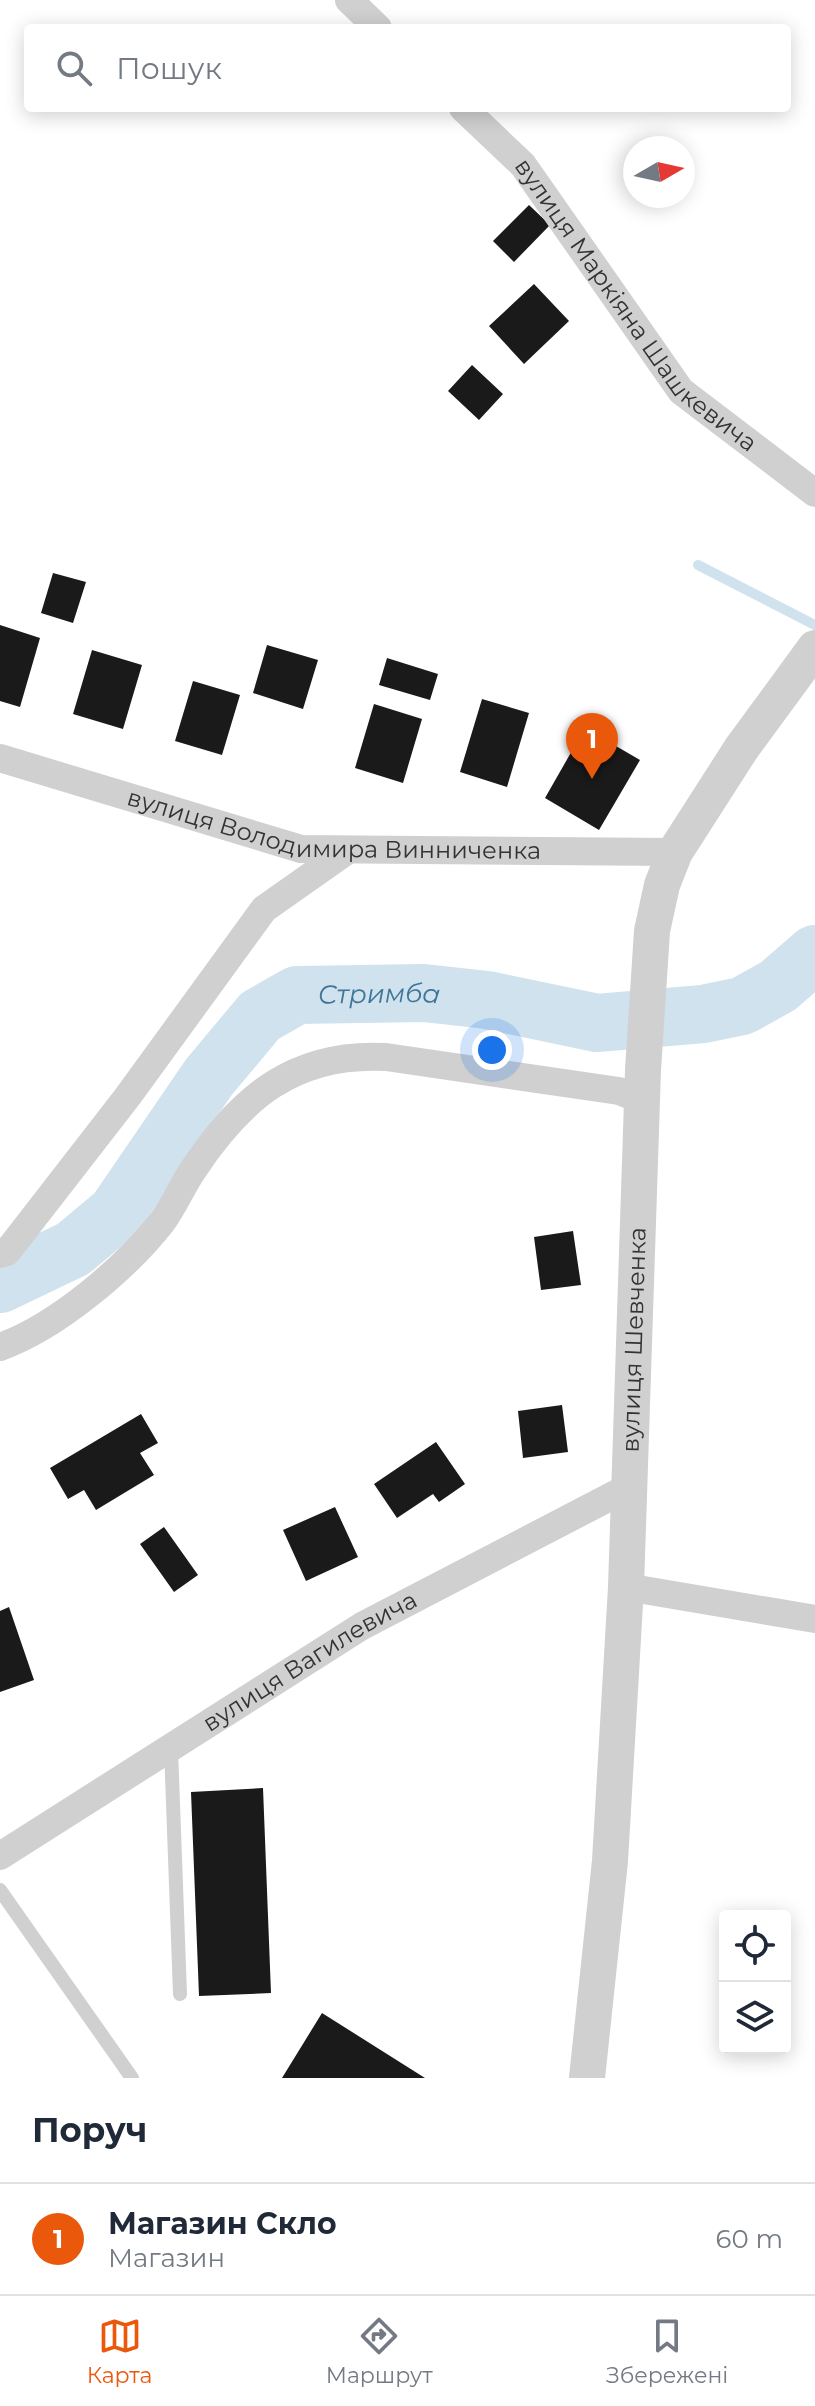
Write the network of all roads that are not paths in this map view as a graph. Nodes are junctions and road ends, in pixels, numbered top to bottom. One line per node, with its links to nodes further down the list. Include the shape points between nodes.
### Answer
1 (349, 0): 2 (street)
2 (374, 24)
3 (467, 112): 4 (street, вулиця Маркіяна Шашкевича, via 523,165 681,391)
4 (815, 493)
5 (811, 654): 8 (street, вулиця Шевченка)
6 (0, 758): 7 (street, вулиця Володимира Винниченка, via 301,849)
7 (345, 852): 8 (street, вулиця Володимира Винниченка); 10 (street, via 264,909 100,1134 7,1252)
8 (675, 852): 9 (street, вулиця Шевченка, via 652,931)
9 (642, 1085): 11 (street, via 619,1091 386,1057 349,1055 312,1066 238,1109 162,1221 110,1276 60,1314); 12 (street, вулиця Шевченка)
10 (0, 1254)
11 (0, 1347)
12 (631, 1486): 13 (street, вулиця Шевченка); 15 (street, вулиця Вагилевича, via 362,1626)
13 (626, 1587): 14 (street); 20 (street, вулиця Шевченка, via 610,1861)
14 (815, 1619)
15 (171, 1749): 16 (street, вулиця Вагилевича); 18 (lane)
16 (0, 1856)
17 (0, 1890): 19 (lane)
18 (180, 1994)
19 (132, 2078)
20 (587, 2078)

